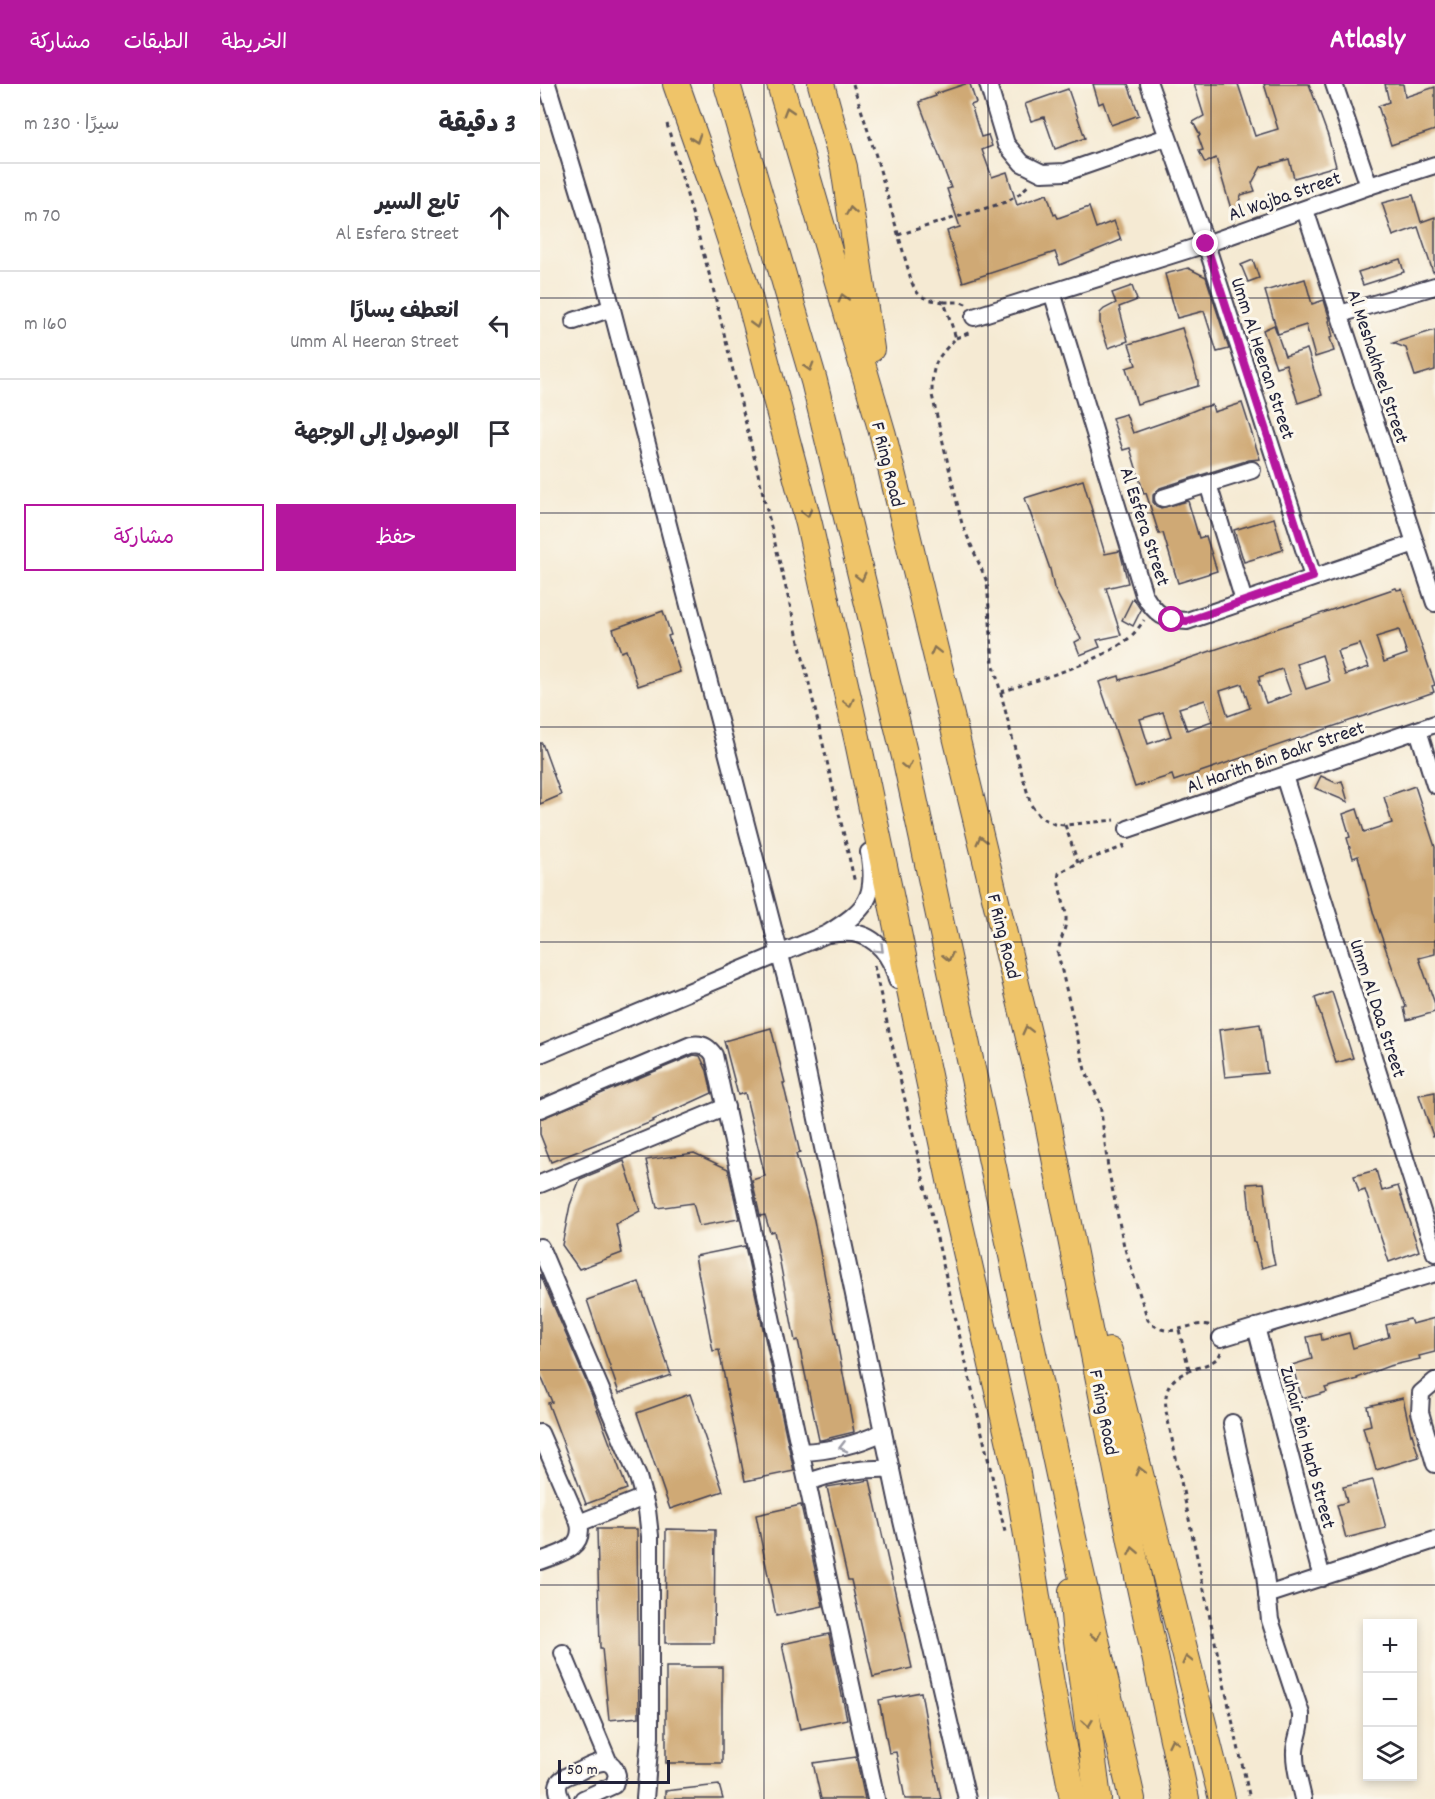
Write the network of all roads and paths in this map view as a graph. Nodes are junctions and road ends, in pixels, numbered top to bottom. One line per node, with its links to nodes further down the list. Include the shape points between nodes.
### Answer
1 (676, 84): 37 (highway, one-way to 37, via 727,229 766,358 809,524)
2 (712, 84): 15 (highway)
3 (727, 84): 15 (highway)
4 (780, 84): 25 (highway, F Ring Road, one-way to 4)
5 (821, 84): 25 (highway, one-way to 5, via 844,167)
6 (853, 84): 17 (path)
7 (988, 84): 13 (street, via 1006,144 1022,163)
8 (1149, 84): 11 (street, Umm Al Heeran Street)
9 (1338, 85): 14 (street)
10 (546, 96): 21 (street, via 591,229)
11 (1167, 137): 13 (street, via 1066,172); 18 (street, Umm Al Heeran Street)
12 (1435, 165): 14 (street, Al Wajba Street)
13 (1042, 173): 17 (path, via 1006,202)
14 (1369, 186): 16 (street, Al Wajba Street)
15 (764, 210): 67 (highway, one-way to 67, via 814,381 906,760)
16 (1305, 210): 18 (street, Al Wajba Street); 22 (street, Al Meshakheel Street)
17 (898, 236): 34 (path, via 916,293 944,302 956,338 937,360 932,394 962,524 987,582 993,662)
18 (1206, 244): 20 (street, Al Wajba Street); 30 (street, Umm Al Heeran Street)
19 (1435, 286): 22 (street)
20 (1052, 292): 23 (street, Al Wajba Street); 33 (street, Al Esfera Street, via 1144,595)
21 (612, 308): 24 (street); 44 (street)
22 (1340, 314): 29 (street, Al Meshakheel Street)
23 (974, 317)
24 (574, 321)
25 (883, 435): 46 (highway, F Ring Road, one-way to 25)
26 (1252, 470): 27 (street)
27 (1208, 484): 28 (street); 31 (street)
28 (1163, 498)
29 (1415, 543): 30 (street, Al Esfera Street); 32 (street, Al Meshakheel Street)
30 (1313, 577): 31 (street, Al Esfera Street)
31 (1244, 601): 33 (street, Al Esfera Street, via 1187,621 1172,620)
32 (1435, 603)
33 (1152, 609): 34 (path, via 1131,637 1114,649)
34 (1001, 692): 40 (path, via 1031,805 1040,817)
35 (1435, 724): 36 (street, Al Harith Bin Bakr Street)
36 (1418, 730): 38 (street, Al Harith Bin Bakr Street); 39 (street)
37 (858, 742): 43 (street, via 856,783 872,882 861,909); 49 (highway)
38 (1284, 776): 41 (street, Al Harith Bin Bakr Street); 52 (street, Umm Al Daa Street)
39 (1435, 785)
40 (1065, 825): 41 (path, via 1112,820 1121,821); 42 (path)
41 (1128, 829): 42 (path, via 1123,847)
42 (1078, 863): 55 (path, via 1058,876 1066,922 1058,954 1085,1070 1100,1103 1108,1168 1131,1268 1148,1320 1165,1331)
43 (827, 934): 44 (street); 49 (street, one-way to 49, via 862,935 891,960 920,1093)
44 (780, 954): 45 (street); 60 (street)
45 (540, 1054)
46 (1041, 1087): 83 (highway, F Ring Road, one-way to 46); 84 (highway, one-way to 46)
47 (726, 1107): 48 (street, via 714,1054 696,1044); 50 (street); 62 (street)
48 (540, 1109)
49 (942, 1135): 80 (highway, via 1017,1474)
50 (540, 1184)
51 (540, 1247): 66 (street)
52 (1435, 1253)
53 (1435, 1273): 54 (street)
54 (1256, 1327): 56 (street); 71 (street, Zuhair Bin Harb Street)
55 (1179, 1330): 56 (path, via 1209,1324); 57 (path)
56 (1221, 1338): 57 (path, via 1220,1356)
57 (1189, 1369): 85 (path, via 1172,1381 1166,1395 1166,1411)
58 (1435, 1381): 63 (street, via 1421,1393 1420,1412)
59 (1232, 1423): 72 (street)
60 (883, 1432): 62 (street, one-way to 62, via 843,1447); 64 (street)
61 (540, 1433): 68 (street)
62 (801, 1452): 65 (street)
63 (1435, 1464)
64 (891, 1469): 65 (street, via 840,1472); 79 (street)
65 (808, 1482): 78 (street)
66 (644, 1497): 68 (street); 77 (street, via 650,1536 650,1737)
67 (1064, 1498): 81 (highway, one-way to 81, via 1075,1626); 82 (highway, one-way to 82)
68 (579, 1523): 70 (street, via 580,1535 574,1547)
69 (1435, 1540): 71 (street)
70 (540, 1561)
71 (1322, 1578): 72 (street)
72 (1268, 1595): 86 (street, via 1270,1620 1301,1714 1295,1762)
73 (563, 1653): 74 (street)
74 (609, 1762): 75 (street, via 598,1762 561,1780); 76 (street, via 617,1775 614,1785)
75 (561, 1799)
76 (583, 1799)
77 (645, 1799)
78 (876, 1799)
79 (967, 1799)
80 (1074, 1799)
81 (1098, 1799)
82 (1132, 1799)
83 (1185, 1799)
84 (1222, 1799)
85 (1250, 1799)
86 (1303, 1799)

